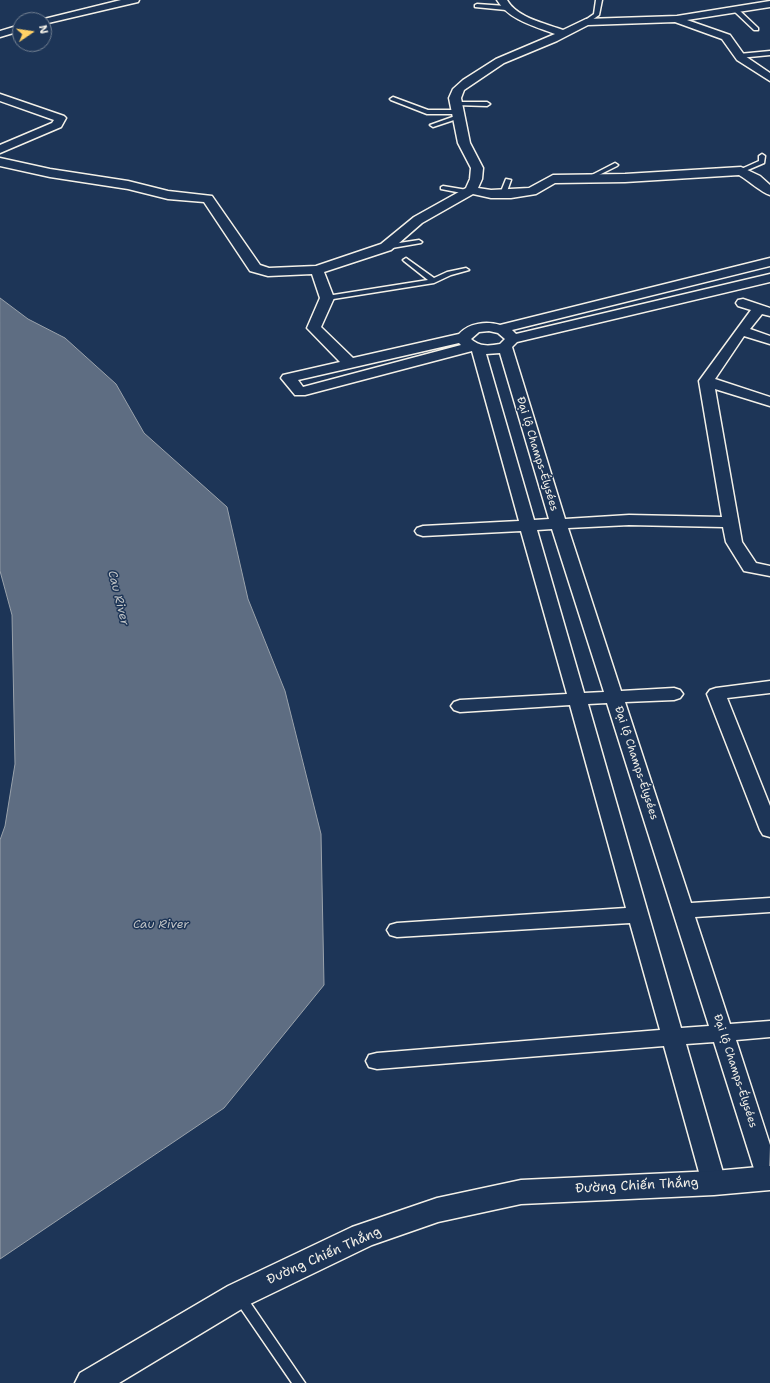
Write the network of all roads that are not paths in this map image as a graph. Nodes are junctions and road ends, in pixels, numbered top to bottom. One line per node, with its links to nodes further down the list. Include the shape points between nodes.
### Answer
1 (134, 0): 7 (street)
2 (599, 0): 9 (lane, via 596,15)
3 (504, 4): 5 (lane); 12 (street, via 531,21)
4 (770, 4): 6 (street)
5 (477, 6)
6 (737, 11): 8 (street); 10 (lane)
7 (52, 19)
8 (677, 19): 9 (street); 15 (street, via 726,37)
9 (586, 22): 12 (street)
10 (756, 29)
11 (12, 30): 13 (street)
12 (563, 33): 20 (street, via 512,54 466,82 455,98)
13 (0, 34)
14 (770, 53): 15 (lane)
15 (739, 56): 16 (street)
16 (770, 78)
17 (2, 99): 22 (street, via 60,118 57,125)
18 (393, 99): 20 (lane, via 428,112)
19 (488, 104): 20 (lane)
20 (457, 111): 21 (lane); 30 (street, via 464,143 477,168 476,179)
21 (433, 124)
22 (0, 149)
23 (762, 156): 26 (lane, via 759,165)
24 (0, 162): 37 (street, via 128,185 168,195 208,199 255,268 268,272)
25 (615, 165): 27 (lane)
26 (741, 171): 27 (street); 31 (street)
27 (588, 178): 32 (street, via 553,179 532,191)
28 (508, 180): 32 (lane)
29 (442, 188): 30 (lane)
30 (469, 191): 32 (street); 34 (street, via 418,220)
31 (770, 191)
32 (503, 194)
33 (419, 242): 34 (lane)
34 (386, 246): 37 (street)
35 (406, 260): 40 (lane)
36 (770, 262): 44 (street)
37 (317, 270): 41 (street)
38 (466, 270): 40 (lane, via 449,273)
39 (770, 278): 47 (street)
40 (434, 281): 41 (lane)
41 (327, 298): 49 (street, via 314,328)
42 (743, 303): 43 (street)
43 (765, 311): 45 (street)
44 (499, 328): 47 (street, via 508,333); 48 (street, via 476,328 466,333)
45 (741, 331): 46 (street); 50 (street)
46 (770, 340)
47 (508, 343): 48 (street, via 492,350); 53 (street, Đại lộ Champs-Élysées)
48 (471, 344): 49 (street); 49 (street, via 300,392 288,378); 54 (street)
49 (350, 363)
50 (706, 381): 51 (street); 52 (street)
51 (770, 402)
52 (730, 522): 53 (street, via 629,520); 56 (street, via 734,542 750,568)
53 (558, 523): 54 (street); 59 (street, Đại lộ Champs-Élysées)
54 (528, 524): 55 (street); 60 (street)
55 (423, 531)
56 (769, 572)
57 (770, 687): 62 (street, via 716,694)
58 (674, 694): 59 (street)
59 (615, 697): 60 (street); 64 (street, Đại lộ Champs-Élysées)
60 (577, 699): 61 (street); 65 (street)
61 (460, 706)
62 (770, 830)
63 (770, 905): 64 (street)
64 (683, 911): 68 (street, Đại lộ Champs-Élysées)
65 (638, 915): 66 (street); 69 (street)
66 (398, 930)
67 (770, 1029): 68 (street)
68 (722, 1033): 69 (street); 71 (street, Đại lộ Champs-Élysées)
69 (672, 1037): 70 (street); 72 (street)
70 (377, 1061)
71 (770, 1178): 72 (main road, Đường Chiến Thắng)
72 (714, 1183): 73 (main road, Đường Chiến Thắng, via 521,1192 437,1210 362,1236)
73 (239, 1295): 74 (main road, Đường Chiến Thắng); 75 (lane)
74 (91, 1383)
75 (299, 1383)

